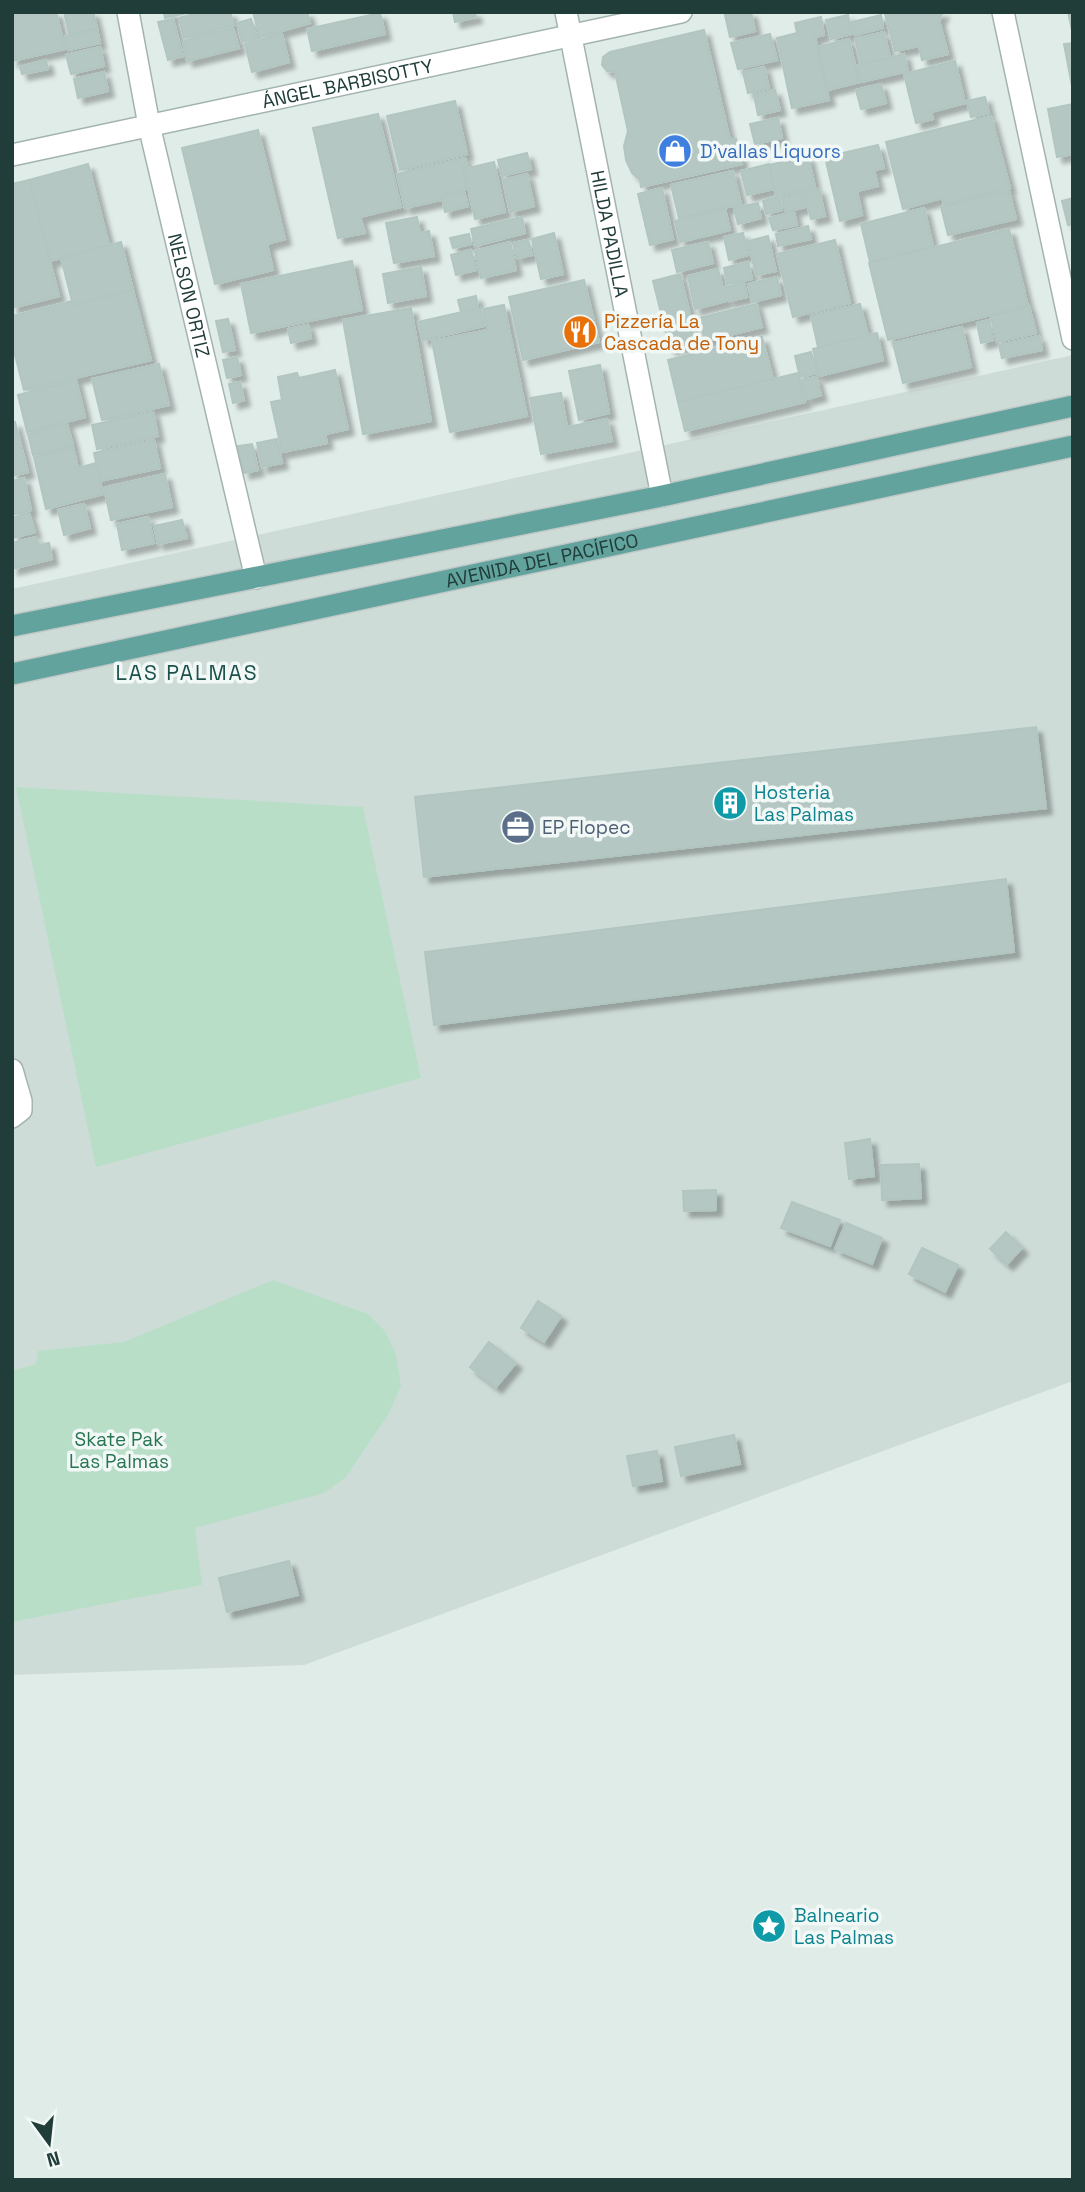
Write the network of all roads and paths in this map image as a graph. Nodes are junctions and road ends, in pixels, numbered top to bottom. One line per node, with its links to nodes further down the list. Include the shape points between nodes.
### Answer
1 (128, 12): 6 (street, NELSON ORTIZ)
2 (566, 12): 5 (street, HILDA PADILLA)
3 (681, 12): 5 (street, ÁNGEL BARBISOTTY)
4 (1003, 12): 8 (street)
5 (571, 36): 6 (street, ÁNGEL BARBISOTTY); 11 (street, HILDA PADILLA)
6 (149, 125): 7 (street, ÁNGEL BARBISOTTY); 12 (street, NELSON ORTIZ)
7 (12, 155)
8 (1073, 339)
9 (1073, 406): 11 (main road, AVENIDA DEL PACÍFICO)
10 (1073, 446): 14 (main road, AVENIDA DEL PACÍFICO)
11 (662, 496): 12 (main road, AVENIDA DEL PACÍFICO)
12 (256, 578): 13 (main road, AVENIDA DEL PACÍFICO)
13 (12, 626)
14 (12, 674)
15 (12, 1070): 16 (street, via 21,1101 21,1110)
16 (12, 1117)

